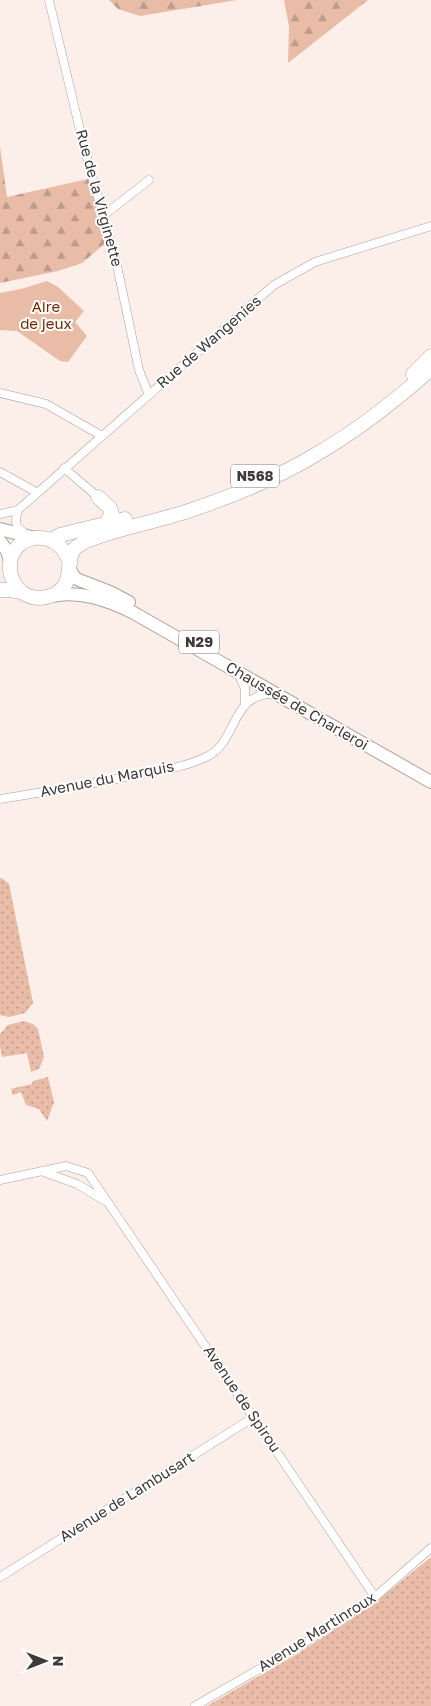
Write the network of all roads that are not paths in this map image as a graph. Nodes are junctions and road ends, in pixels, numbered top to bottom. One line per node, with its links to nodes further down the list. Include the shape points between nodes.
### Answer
1 (49, 0): 3 (street, Rue de la Virginette, via 84,147)
2 (150, 180): 3 (street)
3 (104, 215): 8 (street, Rue de la Virginette, via 139,370)
4 (431, 226): 8 (street, Rue de Wangenies, via 315,262 274,286)
5 (431, 356): 16 (highway, N568, via 372,407 334,434 286,461 188,502)
6 (431, 369): 22 (highway, N568, via 378,413 315,455 235,494 84,542 75,548)
7 (0, 393): 9 (street, via 46,404)
8 (150, 395): 9 (street, Rue de Wangenies)
9 (102, 436): 10 (street, Rue de Wangenies)
10 (64, 468): 12 (street, Rue de Wangenies); 13 (street)
11 (0, 472): 12 (street)
12 (36, 492): 14 (street, Rue de Wangenies)
13 (98, 497): 16 (highway, via 112,514)
14 (18, 510): 15 (street); 18 (street, via 15,523 18,530)
15 (0, 514)
16 (105, 524): 19 (highway, N568)
17 (0, 529): 18 (main road)
18 (35, 538): 19 (highway); 21 (highway, via 17,548)
19 (51, 540): 22 (highway, via 64,549)
20 (0, 541): 21 (main road, via 7,551)
21 (7, 567): 24 (highway)
22 (70, 567): 25 (highway, via 66,583); 29 (main road, Chaussée de Charleroi / N29, via 75,578 117,596)
23 (0, 590): 24 (highway)
24 (22, 592): 25 (highway, via 36,598)
25 (52, 596): 26 (main road, Chaussée de Charleroi / N29, via 71,594 114,603)
26 (233, 669): 27 (main road, Chaussée de Charleroi / N29); 28 (street, via 245,688)
27 (278, 695): 28 (street, via 257,697); 29 (main road, Chaussée de Charleroi / N29)
28 (245, 705): 33 (street, Avenue du Marquis, via 216,751 208,757 160,772)
29 (326, 719): 30 (main road, Chaussée de Charleroi / N29)
30 (380, 749): 31 (main road, Chaussée de Charleroi / N29); 32 (main road, Chaussée de Charleroi / N29)
31 (431, 774)
32 (431, 782)
33 (0, 799)
34 (42, 1171): 35 (street, Avenue de Spirou); 36 (street, Avenue de Spirou, via 77,1184); 36 (street, Avenue de Spirou, via 66,1166 88,1173)
35 (0, 1180)
36 (107, 1202): 37 (street, Avenue de Spirou)
37 (254, 1417): 39 (street, Avenue de Lambusart); 40 (street, Avenue de Spirou)
38 (431, 1548): 40 (street, Avenue Martinroux)
39 (0, 1577)
40 (375, 1597): 41 (street, Avenue Martinroux, via 303,1644)
41 (195, 1706)

